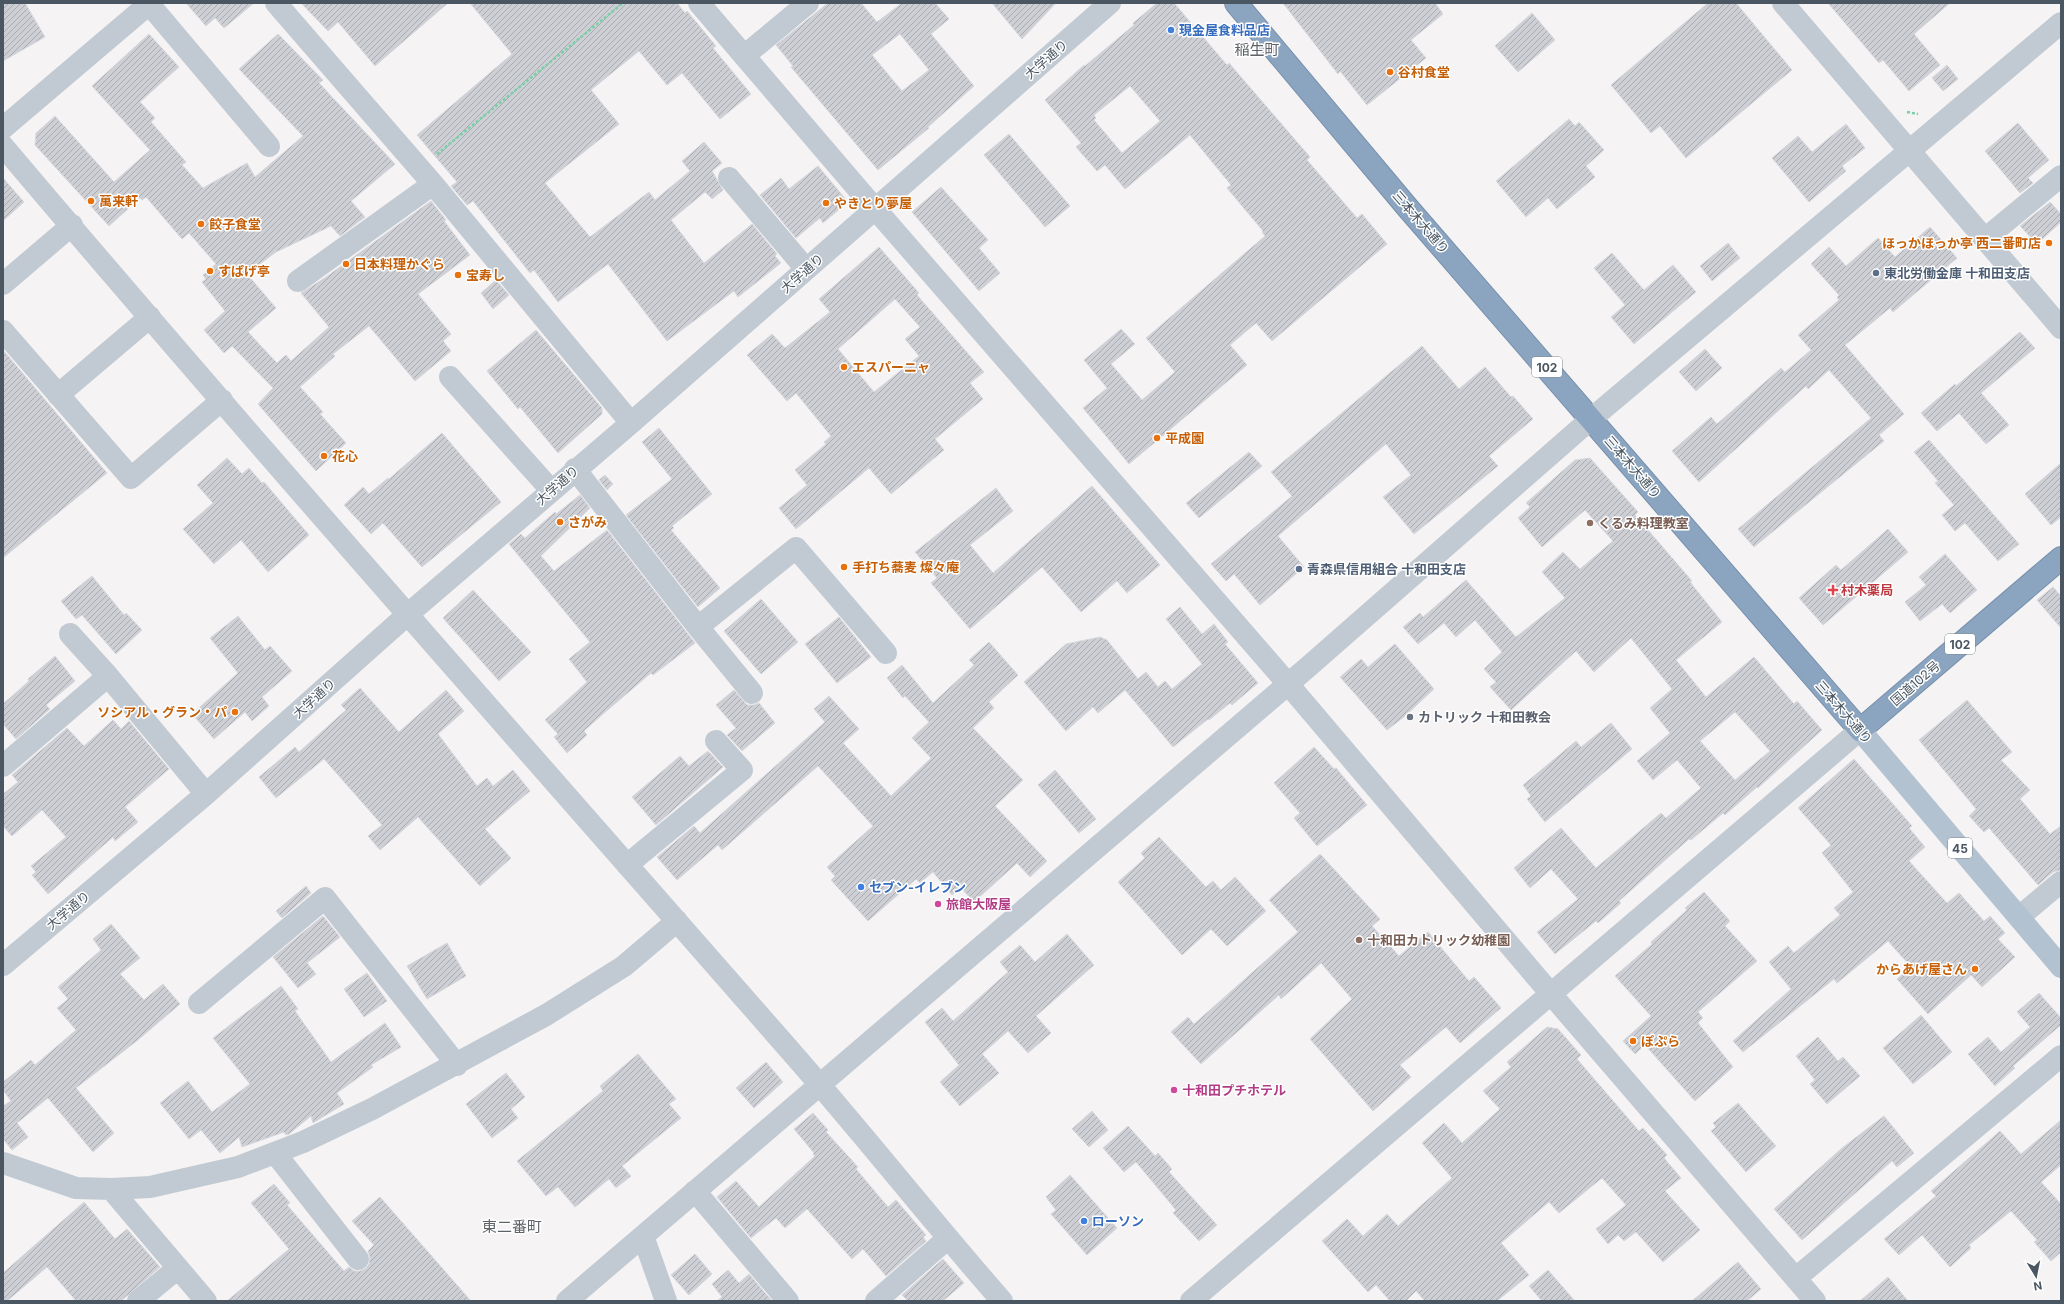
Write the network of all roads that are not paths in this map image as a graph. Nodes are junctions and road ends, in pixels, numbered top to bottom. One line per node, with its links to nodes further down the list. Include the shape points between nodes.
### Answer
1 (150, 3): 10 (street); 12 (street)
2 (276, 3): 14 (street)
3 (699, 3): 9 (street)
4 (808, 3): 9 (street)
5 (1110, 3): 17 (street, 大学通り)
6 (1236, 3): 29 (highway, 三本木大通り / 102, via 1407,207)
7 (1783, 3): 13 (street)
8 (2058, 32): 13 (street)
9 (744, 56): 17 (street)
10 (3, 128)
11 (3, 146): 18 (street)
12 (269, 146)
13 (1910, 150): 19 (street); 29 (street)
14 (426, 176): 21 (street); 30 (street)
15 (2061, 176): 19 (street)
16 (729, 178): 20 (street)
17 (875, 209): 20 (street, 大学通り); 39 (street)
18 (72, 226): 22 (street); 23 (street)
19 (1986, 238): 24 (street)
20 (806, 269): 30 (street, 大学通り)
21 (298, 281)
22 (3, 284)
23 (150, 317): 27 (street); 28 (street)
24 (2061, 328)
25 (3, 331): 27 (street)
26 (450, 377): 32 (street)
27 (58, 395): 28 (street, via 131,478)
28 (222, 400): 34 (street)
29 (1592, 419): 39 (street); 41 (highway, 三本木大通り / 102)
30 (631, 423): 31 (street, 大学通り)
31 (575, 469): 32 (street, 大学通り); 35 (street)
32 (551, 490): 34 (street, 大学通り)
33 (2061, 558): 41 (highway, 国道102号 / 102)
34 (407, 614): 44 (street, 大学通り); 45 (street)
35 (698, 626): 37 (street, via 796,548); 40 (street)
36 (70, 634): 38 (street)
37 (886, 653)
38 (108, 676): 43 (street); 44 (street)
39 (1288, 684): 51 (street); 55 (street)
40 (752, 693)
41 (1860, 730): 47 (main road, 三本木大通り / 45); 51 (street)
42 (716, 741): 45 (street, via 742,770)
43 (3, 766)
44 (206, 794): 49 (street, 大学通り)
45 (627, 865): 48 (street)
46 (2061, 882): 47 (street)
47 (2019, 917): 50 (main road, 三本木大通り / 45)
48 (677, 921): 54 (street, via 624,966 546,1015); 55 (street)
49 (3, 965)
50 (2061, 967)
51 (1551, 994): 64 (street); 73 (street)
52 (199, 1002): 54 (street, via 325,898)
53 (2061, 1056): 64 (street)
54 (457, 1065): 56 (street, via 372,1109)
55 (820, 1084): 59 (street); 61 (street)
56 (275, 1153): 58 (street, via 238,1167 150,1187); 62 (street)
57 (3, 1163): 58 (street, via 76,1188)
58 (111, 1189): 63 (street)
59 (695, 1191): 60 (street); 70 (street)
60 (643, 1236): 68 (street); 69 (street)
61 (947, 1239): 71 (street); 72 (street)
62 (358, 1259)
63 (178, 1268): 66 (street); 67 (street)
64 (1796, 1278): 65 (street)
65 (1809, 1299)
66 (138, 1301)
67 (206, 1301)
68 (567, 1301)
69 (666, 1301)
70 (788, 1301)
71 (876, 1301)
72 (1002, 1301)
73 (1191, 1301)

